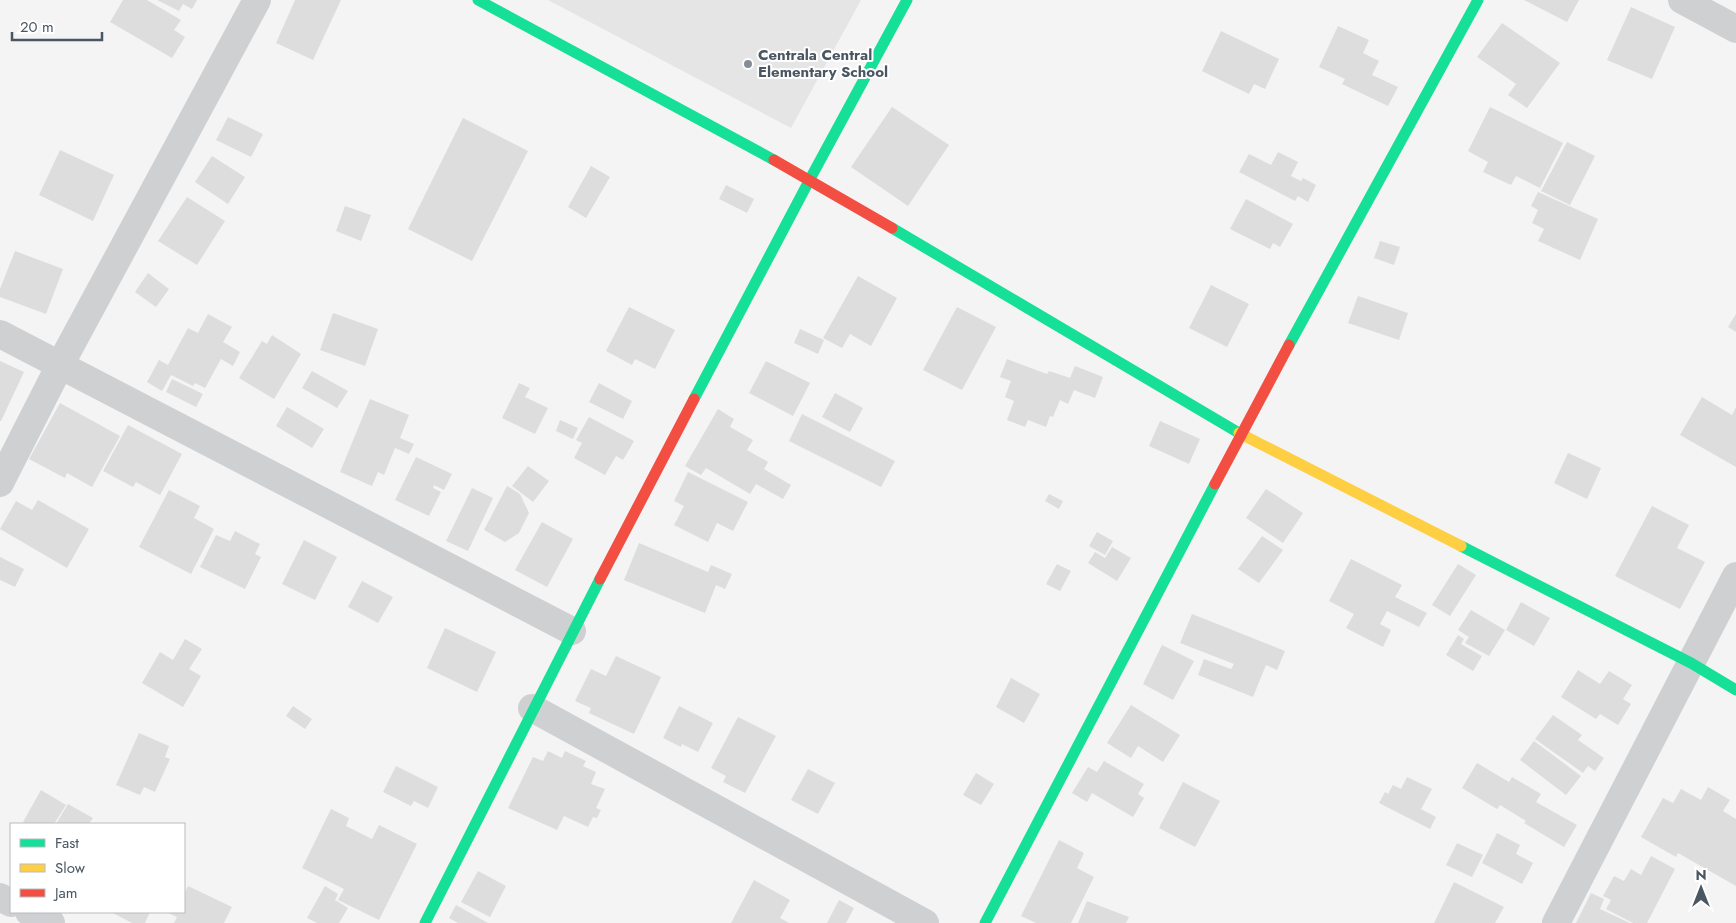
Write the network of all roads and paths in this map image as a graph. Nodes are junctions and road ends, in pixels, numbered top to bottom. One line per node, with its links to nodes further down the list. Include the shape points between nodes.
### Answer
1 (257, 0): 9 (street)
2 (478, 0): 7 (street)
3 (907, 0): 7 (street)
4 (1478, 0): 10 (street)
5 (1682, 0): 6 (street)
6 (1736, 30)
7 (810, 180): 10 (street); 13 (street)
8 (0, 334): 9 (street)
9 (60, 365): 11 (street); 13 (street)
10 (1241, 434): 14 (street); 21 (street)
11 (0, 483)
12 (1736, 576): 14 (street)
13 (572, 631): 16 (street)
14 (1691, 663): 15 (street); 22 (street)
15 (1736, 690)
16 (532, 708): 19 (street); 20 (street)
17 (31, 913): 18 (street)
18 (52, 923)
19 (425, 923)
20 (925, 923)
21 (985, 923)
22 (1556, 923)

